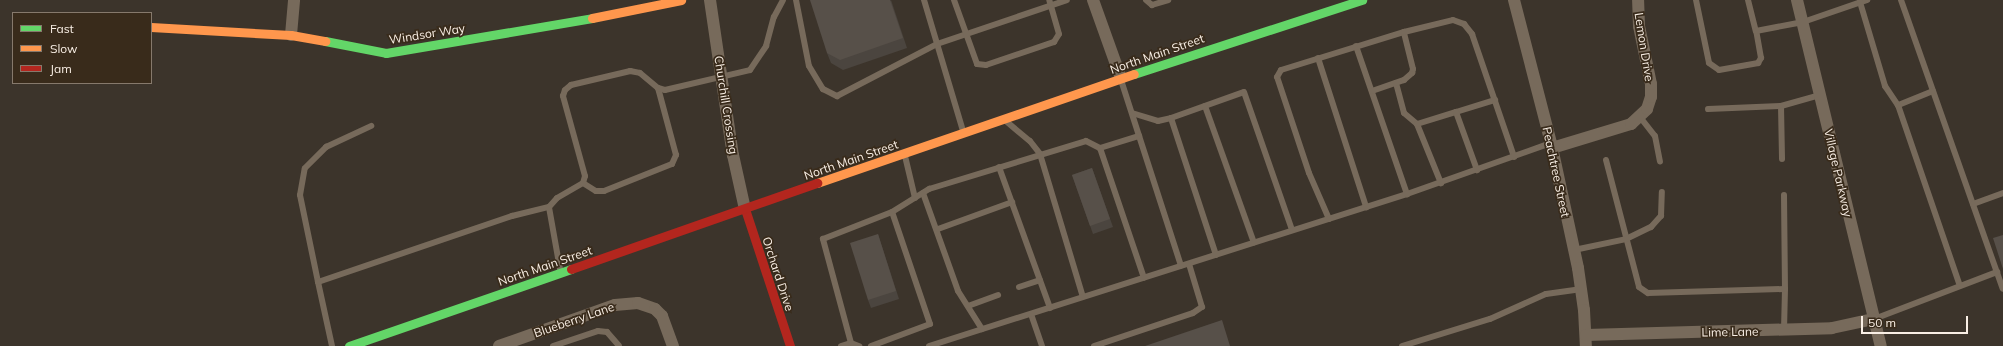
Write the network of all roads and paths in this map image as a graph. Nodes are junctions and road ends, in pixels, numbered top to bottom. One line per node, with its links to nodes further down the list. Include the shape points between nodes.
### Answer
1 (294, 0): 26 (street)
2 (681, 0): 26 (main road, Windsor Way, via 520,32 386,53)
3 (710, 0): 31 (street, Churchill Crossing)
4 (783, 0): 31 (lane, via 774,17 766,46 750,70)
5 (796, 0): 28 (lane, via 809,66 823,89 837,96)
6 (924, 0): 28 (lane)
7 (954, 0): 27 (lane)
8 (1067, 0): 21 (lane)
9 (1094, 0): 32 (street)
10 (1146, 0): 11 (lane, via 1152,5)
11 (1168, 0)
12 (1362, 0): 32 (main road, North Main Street)
13 (1514, 0): 52 (street, Peachtree Street)
14 (1638, 0): 46 (street, Lemon Drive, via 1639,26 1651,84 1651,97)
15 (1696, 0): 24 (lane, via 1709,63 1719,70 1758,62 1761,58)
16 (1748, 0): 24 (lane)
17 (1797, 0): 22 (street, Village Parkway)
18 (1867, 0): 20 (lane)
19 (1901, 0): 36 (lane)
20 (1860, 2): 22 (lane); 39 (lane, via 1885,86)
21 (1050, 3): 27 (lane); 27 (lane, via 1059,34 1054,42 986,65 977,64)
22 (1803, 22): 24 (lane); 37 (street, Village Parkway)
23 (152, 27): 26 (main road, Windsor Way)
24 (1756, 31)
25 (1404, 32): 29 (lane); 33 (lane, via 1413,69 1404,80); 38 (lane, via 1453,20 1464,24 1472,34)
26 (290, 35)
27 (967, 35): 28 (lane)
28 (937, 44): 50 (lane)
29 (1356, 46): 30 (lane); 35 (lane)
30 (1318, 58): 73 (lane); 76 (lane, via 1281,70 1277,76 1309,173)
31 (721, 76): 34 (lane, via 665,90); 74 (street, Churchill Crossing, via 740,196)
32 (1121, 78): 44 (lane); 47 (main road, North Main Street)
33 (1396, 83): 35 (lane); 48 (lane, via 1404,113)
34 (658, 88): 62 (lane, via 676,155 672,164 604,191 596,191); 62 (lane, via 640,73 630,71 571,85 565,90 563,96 585,176)
35 (1372, 91): 67 (lane)
36 (1933, 91): 39 (lane); 71 (lane)
37 (1820, 95): 41 (lane); 100 (street, Village Parkway)
38 (1494, 100): 43 (lane); 56 (lane)
39 (1898, 105): 90 (lane)
40 (1205, 106): 45 (lane); 78 (lane, via 1244,92); 80 (lane)
41 (1781, 106): 42 (lane); 57 (lane)
42 (1708, 109)
43 (1456, 112): 48 (lane); 61 (lane)
44 (1132, 113): 45 (lane, via 1158,121); 51 (lane)
45 (1171, 118): 82 (lane)
46 (1640, 118): 52 (street, via 1620,128); 59 (lane, via 1655,136)
47 (1004, 120): 50 (main road, North Main Street); 55 (lane, via 1030,141)
48 (1417, 124): 63 (lane)
49 (371, 126): 89 (lane, via 326,147 305,168 300,195)
50 (964, 134): 54 (main road, North Main Street)
51 (1139, 136): 53 (lane); 84 (lane)
52 (1552, 146): 56 (lane); 81 (street, Peachtree Street)
53 (1100, 148): 55 (lane, via 1086,141); 87 (lane)
54 (905, 154): 69 (lane); 74 (main road, North Main Street)
55 (1040, 154): 60 (lane); 96 (lane)
56 (1514, 157): 61 (lane)
57 (1782, 159)
58 (1606, 160): 79 (lane)
59 (1660, 162)
60 (999, 167): 65 (lane); 70 (lane)
61 (1477, 170): 63 (lane)
62 (583, 183): 72 (lane, via 557,198)
63 (1441, 183): 67 (lane)
64 (1662, 192): 79 (lane, via 1661,216 1651,227)
65 (923, 193): 69 (lane); 77 (lane)
66 (2003, 193): 71 (lane)
67 (1407, 194): 73 (lane)
68 (1784, 195): 93 (lane)
69 (915, 198): 75 (lane)
70 (1012, 202): 77 (lane); 88 (lane)
71 (1973, 204): 85 (lane)
72 (549, 207): 86 (lane); 89 (lane, via 512,216)
73 (1366, 207): 76 (lane)
74 (745, 209): 86 (main road, North Main Street); 111 (main road, Orchard Drive)
75 (892, 212): 104 (lane, via 823,239); 114 (lane, via 930,324)
76 (1329, 219): 78 (lane)
77 (938, 229): 97 (lane, via 958,291)
78 (1292, 230): 80 (lane)
79 (1626, 239): 81 (lane); 93 (lane, via 1639,287 1648,293)
80 (1254, 243): 82 (lane)
81 (1574, 250): 92 (street, Peachtree Street)
82 (1216, 255): 83 (lane)
83 (1189, 264): 84 (lane); 117 (lane, via 1202,306 1193,312)
84 (1181, 266): 87 (lane)
85 (1997, 272): 90 (lane); 94 (lane)
86 (561, 273): 106 (main road, North Main Street)
87 (1144, 278): 96 (lane)
88 (1040, 280): 91 (lane); 98 (lane)
89 (318, 282): 105 (lane)
90 (1960, 286): 100 (lane)
91 (1019, 287)
92 (1582, 289): 103 (street, Peachtree Street); 118 (lane, via 1546,294 1490,319)
93 (1785, 289): 102 (lane)
94 (2003, 289)
95 (998, 295): 97 (lane)
96 (1083, 297): 98 (lane)
97 (968, 306): 101 (lane)
98 (1050, 308): 99 (lane)
99 (1031, 314): 101 (lane); 116 (lane)
100 (1874, 319): 102 (street, Lime Lane, via 1832,328); 119 (street, Village Parkway)
101 (982, 329): 115 (lane)
102 (1784, 330): 103 (street, Lime Lane)
103 (1586, 341)
104 (851, 343): 112 (lane); 113 (lane)
105 (332, 346)
106 (349, 346)
107 (499, 346): 110 (street, Blueberry Lane, via 615,305 638,303 655,309 662,316)
108 (553, 346): 109 (lane, via 598,332 607,332)
109 (619, 346)
110 (673, 346)
111 (790, 346)
112 (841, 346)
113 (859, 346)
114 (871, 346)
115 (929, 346)
116 (1042, 346)
117 (1094, 346)
118 (1402, 346)
119 (1881, 346)

